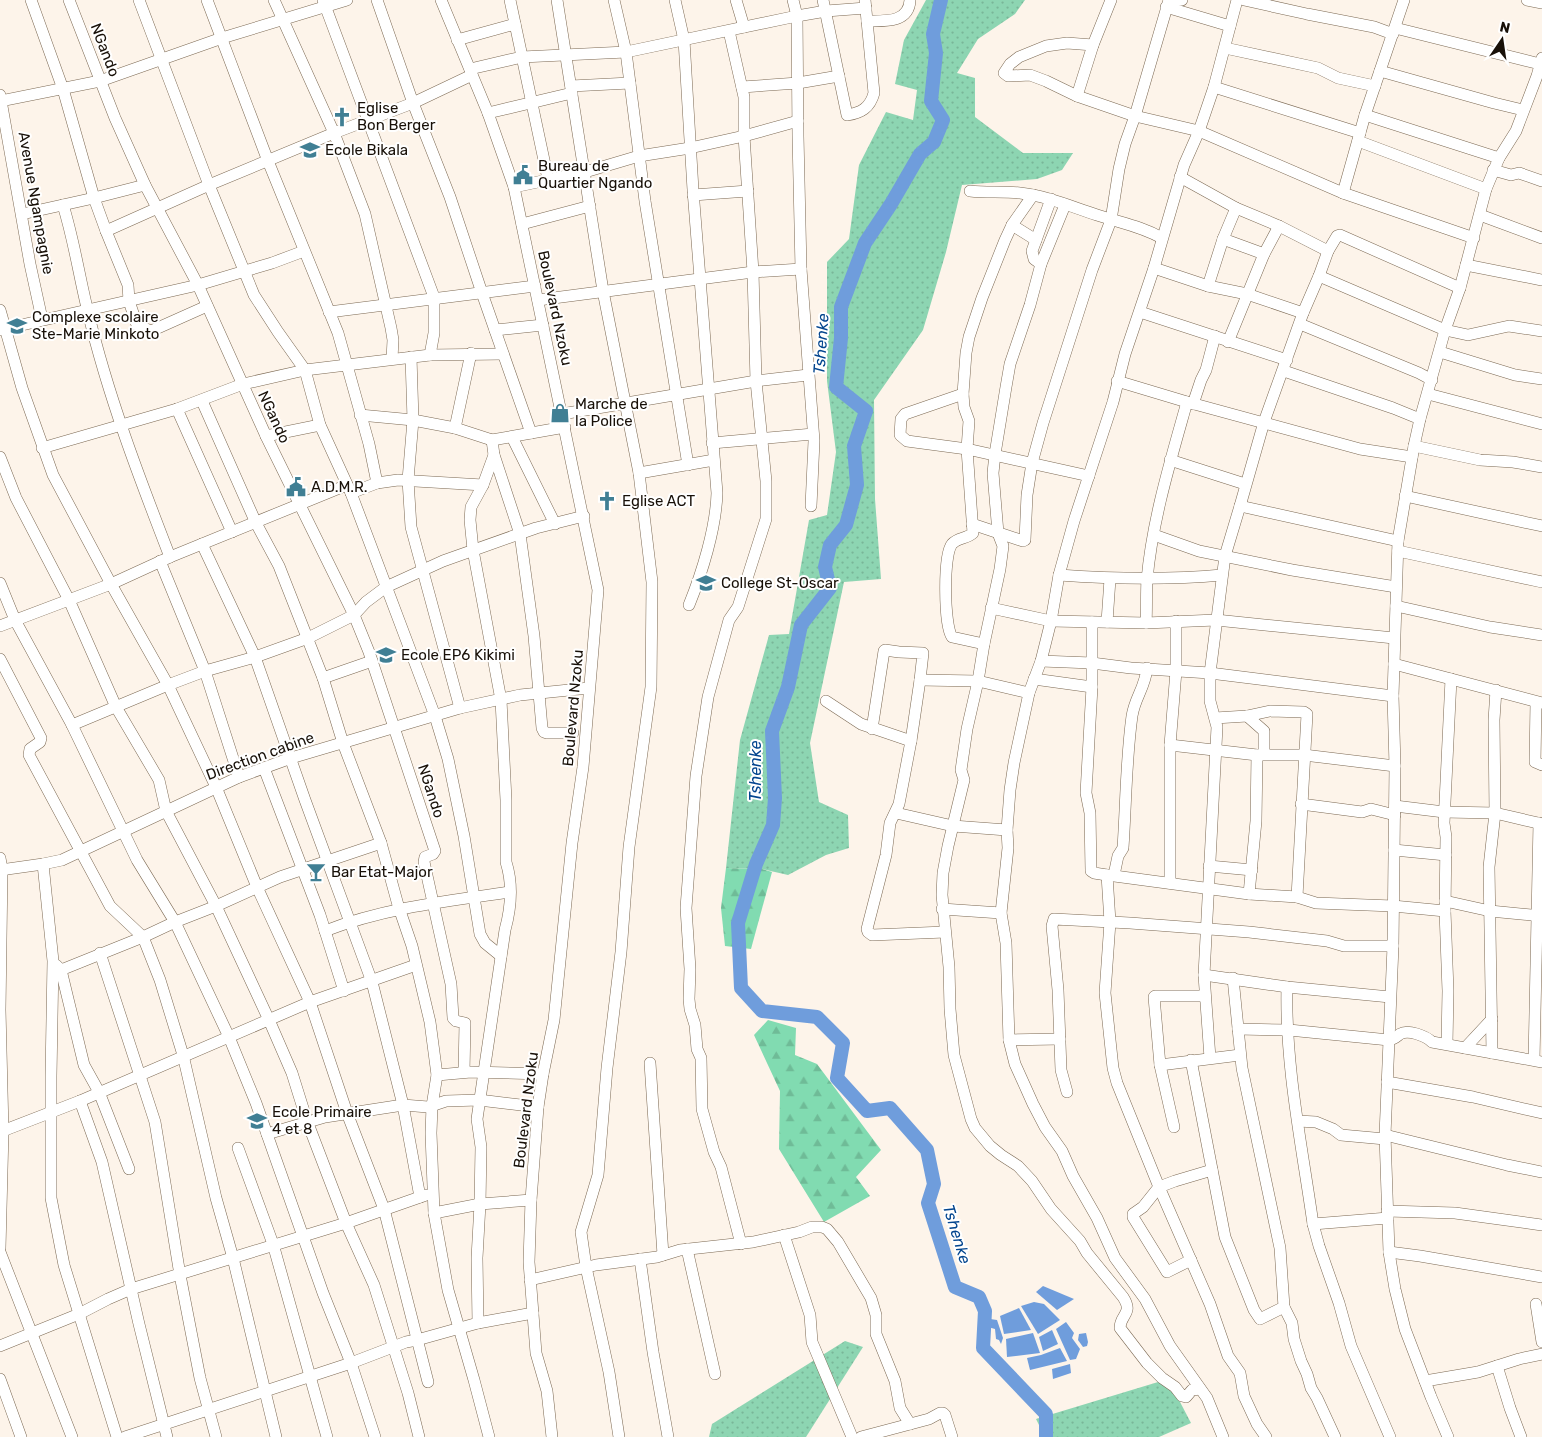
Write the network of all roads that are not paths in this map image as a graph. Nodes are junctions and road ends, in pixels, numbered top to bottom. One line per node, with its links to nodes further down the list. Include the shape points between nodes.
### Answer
1 (31, 0): 55 (street)
2 (69, 0): 49 (street, NGando)
3 (139, 0): 43 (street)
4 (207, 0): 35 (street)
5 (274, 0): 28 (street)
6 (347, 0): 22 (street)
7 (377, 0): 60 (street)
8 (441, 0): 36 (street, Boulevard Nzoku)
9 (510, 0): 30 (street)
10 (557, 0): 41 (street)
11 (614, 0): 40 (street)
12 (675, 0): 37 (street)
13 (736, 0): 32 (street)
14 (793, 0): 27 (street)
15 (910, 0): 29 (street, via 901,17)
16 (1111, 0): 38 (street)
17 (1182, 0): 23 (street)
18 (1237, 0): 31 (street)
19 (1244, 0): 34 (street)
20 (1404, 0): 34 (street)
21 (1527, 0): 24 (street)
22 (324, 3): 28 (street); 65 (street)
23 (1168, 3): 31 (street); 64 (street)
24 (1542, 3)
25 (865, 4): 26 (street); 29 (street)
26 (825, 5): 27 (street); 47 (street)
27 (797, 16): 32 (street); 51 (street)
28 (282, 19): 35 (street); 68 (street)
29 (867, 22): 47 (street, via 874,93 862,112 847,115)
30 (515, 24): 36 (street); 42 (street)
31 (1230, 26): 39 (street)
32 (744, 27): 33 (street)
33 (729, 30): 37 (street); 53 (street)
34 (1394, 31): 44 (street); 45 (street)
35 (222, 38): 43 (street); 74 (street)
36 (457, 40): 46 (street, Boulevard Nzoku)
37 (684, 40): 40 (street); 71 (street)
38 (1093, 45): 57 (street); 57 (street, via 1067,43 1046,46 1019,57 1004,73 1008,76 1030,75)
39 (1225, 48): 52 (street, via 1318,68 1338,78); 54 (street)
40 (626, 52): 41 (street); 50 (street)
41 (565, 55): 42 (street); 56 (street)
42 (522, 57): 46 (street); 59 (street)
43 (163, 60): 49 (street); 81 (street)
44 (1541, 61): 48 (street)
45 (1380, 71): 52 (street); 61 (street)
46 (471, 72): 60 (street); 62 (street, Boulevard Nzoku)
47 (839, 76): 51 (street)
48 (1539, 77): 61 (street)
49 (100, 81): 55 (street); 80 (street, NGando)
50 (630, 83): 56 (street); 72 (street)
51 (798, 83): 53 (street); 66 (street)
52 (1375, 86): 63 (street)
53 (742, 87): 69 (street)
54 (1214, 87): 67 (street); 70 (street)
55 (62, 89): 58 (street); 89 (street)
56 (571, 89): 59 (street); 76 (street)
57 (1077, 96): 64 (street)
58 (1, 98): 96 (street, Avenue Ngampagnie)
59 (532, 101): 62 (street); 78 (street)
60 (413, 103): 65 (street); 126 (street, via 450,196)
61 (1523, 110): 73 (street, via 1516,131)
62 (488, 113): 82 (street, Boulevard Nzoku)
63 (1365, 115): 70 (street); 73 (street)
64 (1135, 116): 67 (street); 98 (street, via 1119,169)
65 (368, 119): 68 (street); 128 (street)
66 (798, 121): 69 (street); 114 (street)
67 (1199, 131): 77 (street); 86 (street)
68 (334, 133): 74 (street); 131 (street, via 365,214)
69 (744, 136): 71 (street); 84 (street)
70 (1359, 137): 83 (street); 86 (street)
71 (690, 148): 72 (street); 87 (street)
72 (639, 156): 76 (street); 120 (street)
73 (1499, 158): 75 (street)
74 (268, 161): 81 (street); 109 (street)
75 (1493, 170): 79 (street, via 1511,175 1519,173); 83 (street)
76 (585, 172): 78 (street); 93 (street)
77 (1180, 177): 94 (street); 103 (street)
78 (548, 180): 82 (street)
79 (1542, 181)
80 (145, 184): 89 (street); 95 (street, NGando)
81 (209, 185): 95 (street); 115 (street)
82 (514, 187): 99 (street, Boulevard Nzoku)
83 (1486, 189): 97 (street)
84 (748, 191): 87 (street); 116 (street)
85 (970, 191): 88 (street)
86 (1343, 193): 104 (street)
87 (694, 195): 118 (street)
88 (1033, 195): 90 (street); 100 (street)
89 (94, 198): 91 (street); 102 (street)
90 (1051, 199): 92 (street); 107 (street)
91 (64, 205): 96 (street); 134 (street)
92 (1064, 205): 98 (street); 111 (street)
93 (590, 206): 99 (street); 125 (street)
94 (1236, 208): 101 (street); 106 (street)
95 (157, 209): 102 (street); 121 (street, NGando)
96 (22, 214): 137 (street, Avenue Ngampagnie)
97 (1480, 215): 104 (street); 105 (street)
98 (1111, 220): 103 (street, via 1146,229); 194 (street, via 1056,379)
99 (522, 224): 122 (street, Boulevard Nzoku)
100 (1012, 225): 107 (street); 162 (street, via 969,337)
101 (1279, 226): 108 (street); 110 (street)
102 (106, 231): 130 (street, via 128,285)
103 (1162, 238): 113 (street)
104 (1474, 238): 112 (street)
105 (1542, 238)
106 (1223, 239): 110 (street); 123 (street)
107 (1036, 240): 111 (street, via 1032,255)
108 (1328, 250): 117 (street); 124 (street, via 1340,235)
109 (304, 251): 115 (street); 135 (street)
110 (1264, 254): 127 (street)
111 (1041, 264): 189 (street, via 1010,364)
112 (1466, 266): 119 (street); 124 (street)
113 (1154, 268): 123 (street); 136 (street)
114 (801, 269): 116 (street); 155 (street)
115 (244, 271): 121 (street); 154 (street, via 259,303)
116 (753, 272): 118 (street); 158 (street)
117 (1319, 276): 138 (street); 142 (street)
118 (700, 279): 120 (street); 161 (street)
119 (1542, 280)
120 (659, 284): 125 (street); 164 (street)
121 (198, 285): 130 (street); 132 (street, NGando)
122 (535, 286): 126 (street); 129 (street, Boulevard Nzoku)
123 (1208, 286): 127 (street)
124 (1460, 288): 142 (street)
125 (604, 291): 129 (street); 166 (street)
126 (482, 293): 128 (street); 141 (street)
127 (1247, 294): 138 (street); 145 (street)
128 (434, 297): 131 (street); 149 (street)
129 (538, 300): 139 (street, Boulevard Nzoku)
130 (129, 302): 132 (street, via 136,325 149,331); 134 (street)
131 (386, 303): 135 (street); 151 (street, via 393,340)
132 (207, 306): 160 (street, NGando)
133 (0, 310): 140 (street)
134 (87, 311): 137 (street); 176 (street)
135 (329, 312): 152 (street)
136 (1140, 312): 144 (street); 159 (street)
137 (42, 319): 140 (street)
138 (1302, 319): 153 (street); 157 (street)
139 (543, 325): 141 (street); 169 (street, Boulevard Nzoku)
140 (3, 329): 186 (street)
141 (494, 330): 148 (street)
142 (1445, 330): 143 (street, via 1468,335 1510,326); 146 (street)
143 (1542, 331)
144 (1215, 336): 145 (street); 167 (street, via 1206,370)
145 (1228, 342): 153 (street)
146 (1440, 352): 156 (street, via 1515,375); 157 (street)
147 (471, 353): 148 (street); 149 (street); 178 (street)
148 (503, 354): 179 (street)
149 (430, 355): 150 (street)
150 (411, 357): 151 (street); 172 (street)
151 (392, 359): 152 (street)
152 (346, 365): 154 (street); 170 (street)
153 (1285, 366): 171 (street); 173 (street)
154 (305, 370): 160 (street); 175 (street)
155 (808, 375): 158 (street); 180 (street)
156 (1542, 379)
157 (1432, 380): 163 (street)
158 (756, 381): 161 (street); 183 (street)
159 (1117, 381): 167 (street); 198 (street)
160 (243, 384): 165 (street); 181 (street, NGando)
161 (708, 390): 164 (street); 185 (street)
162 (963, 394): 187 (street, via 969,421); 187 (street, via 905,414 900,435 907,441)
163 (1428, 394): 171 (street); 174 (street)
164 (676, 395): 166 (street); 195 (street)
165 (202, 401): 168 (street); 209 (street)
166 (625, 403): 169 (street); 197 (street)
167 (1190, 403): 173 (street); 193 (street)
168 (177, 409): 176 (street); 213 (street)
169 (562, 414): 177 (street, Boulevard Nzoku)
170 (360, 415): 172 (street); 200 (street)
171 (1420, 419): 188 (street)
172 (413, 420): 178 (street); 199 (street)
173 (1264, 422): 188 (street, via 1360,449); 201 (street)
174 (1542, 424)
175 (320, 425): 181 (street); 203 (street)
176 (122, 426): 186 (street); 221 (street)
177 (565, 427): 179 (street); 208 (street, Boulevard Nzoku)
178 (454, 428): 184 (street)
179 (531, 433): 182 (street)
180 (813, 434): 183 (street); 206 (street)
181 (266, 436): 205 (street, NGando)
182 (512, 438): 184 (street); 210 (street)
183 (763, 439): 185 (street); 410 (street, via 766,521 738,607 729,620 708,697 696,776 686,904 690,1010 701,1058 702,1110)
184 (492, 440): 190 (street)
185 (712, 443): 192 (street)
186 (42, 448): 229 (street)
187 (966, 449): 189 (street); 211 (street)
188 (1413, 451): 196 (street); 204 (street)
189 (994, 454): 194 (street); 214 (street)
190 (494, 456): 202 (street); 215 (street)
191 (0, 457): 232 (street, via 16,498)
192 (714, 460): 195 (street); 233 (street, via 715,517 699,580)
193 (1170, 460): 201 (street); 216 (street)
194 (1032, 462): 198 (street); 214 (street, via 1025,540)
195 (688, 465): 197 (street)
196 (1542, 468)
197 (639, 472): 418 (street, via 652,582 651,687 629,847 598,1175 581,1232)
198 (1089, 476): 223 (street)
199 (408, 480): 200 (street); 202 (street); 222 (street, via 411,527)
200 (377, 484): 203 (street)
201 (1245, 484): 207 (street)
202 (483, 485): 219 (street, via 470,513)
203 (349, 489): 205 (street); 231 (street)
204 (1406, 496): 212 (street); 218 (street)
205 (299, 504): 209 (street); 236 (street, NGando)
206 (811, 506)
207 (1240, 506): 218 (street); 220 (street)
208 (584, 516): 210 (street); 266 (street, Boulevard Nzoku, via 598,590)
209 (256, 523): 213 (street); 246 (street, via 279,566)
210 (555, 524): 215 (street)
211 (972, 524): 214 (street); 248 (street, via 973,533 956,541 948,551 948,621 952,637)
212 (1542, 526)
213 (232, 532): 217 (street)
214 (998, 533): 235 (street, via 1003,546)
215 (520, 534): 219 (street); 269 (street)
216 (1154, 535): 220 (street, via 1187,548); 226 (street)
217 (202, 544): 221 (street); 249 (street)
218 (1398, 546): 227 (street); 230 (street)
219 (473, 550): 222 (street); 271 (street)
220 (1225, 556): 224 (street); 230 (street)
221 (165, 559): 229 (street); 256 (street)
222 (423, 570): 231 (street); 275 (street)
223 (1059, 575): 225 (street); 239 (street)
224 (1222, 576): 226 (street); 238 (street)
225 (1110, 579): 226 (street); 242 (street)
226 (1148, 580): 243 (street)
227 (1542, 582)
228 (0, 583): 237 (street)
229 (111, 584): 232 (street); 264 (street)
230 (1396, 587): 234 (street)
231 (386, 588): 236 (street); 276 (street)
232 (69, 600): 237 (street); 274 (street)
233 (689, 605)
234 (1396, 606): 245 (street); 247 (street)
235 (991, 608): 239 (street); 248 (street)
236 (354, 615): 246 (street); 251 (street, NGando)
237 (15, 620): 244 (street); 279 (street)
238 (1216, 620): 240 (street); 247 (street); 258 (street)
239 (1051, 621): 241 (street); 252 (street)
240 (1176, 621): 243 (street); 257 (street)
241 (1092, 622): 242 (street); 253 (street)
242 (1107, 622): 243 (street)
243 (1146, 623)
244 (0, 626)
245 (1542, 635)
246 (308, 638): 249 (street); 259 (street)
247 (1394, 638): 254 (street)
248 (984, 644): 263 (street)
249 (255, 657): 256 (street); 289 (street)
250 (0, 659): 307 (street, via 41,738 30,749 29,755)
251 (372, 661): 259 (street); 280 (street, NGando)
252 (1041, 661): 253 (street); 260 (street)
253 (1092, 662): 255 (street); 265 (street)
254 (1394, 664): 261 (street); 270 (street)
255 (1147, 668): 257 (street); 315 (street, via 1145,683 1136,698 1129,738 1124,848)
256 (205, 671): 264 (street); 293 (street)
257 (1176, 671): 258 (street); 285 (street)
258 (1210, 673): 270 (street); 278 (street, via 1210,701)
259 (323, 678): 284 (street)
260 (1034, 679): 265 (street); 268 (street)
261 (1451, 679): 267 (street); 300 (street)
262 (920, 680): 263 (street); 281 (street, via 923,653 884,651); 283 (street)
263 (978, 681): 268 (street); 302 (street, via 961,770 964,780)
264 (168, 685): 274 (street); 294 (street)
265 (1092, 687): 315 (street, via 1086,793 1090,813 1091,871)
266 (589, 688): 269 (street, Direction cabine); 373 (street, Boulevard Nzoku, via 554,1020)
267 (1496, 690): 273 (street); 299 (street)
268 (1029, 693): 303 (street, via 1014,763)
269 (539, 694): 271 (street, Direction cabine); 282 (street, via 544,732)
270 (1393, 696): 291 (street)
271 (501, 700): 275 (street, Direction cabine); 319 (street, via 506,862)
272 (826, 701): 281 (street)
273 (1539, 702): 290 (street, via 1535,762)
274 (116, 707): 279 (street); 296 (street, via 160,780)
275 (460, 708): 276 (street, Direction cabine)
276 (435, 716): 280 (street, Direction cabine); 322 (street, via 448,759)
277 (1247, 716): 278 (street); 287 (street, via 1264,731); 288 (street, via 1270,711 1305,713)
278 (1215, 718): 286 (street)
279 (72, 725): 304 (street)
280 (394, 728): 284 (street, Direction cabine); 323 (street, NGando, via 434,853 425,857 424,862)
281 (872, 729): 283 (street)
282 (573, 733)
283 (911, 741): 298 (street)
284 (343, 743): 289 (street, Direction cabine); 305 (street)
285 (1170, 745): 286 (street); 316 (street)
286 (1216, 750): 287 (street); 312 (street)
287 (1260, 754): 288 (street); 314 (street)
288 (1304, 755): 291 (street); 295 (street)
289 (291, 758): 292 (street, Direction cabine); 309 (street)
290 (1542, 765)
291 (1395, 766): 297 (street)
292 (264, 768): 293 (street, Direction cabine); 313 (street)
293 (239, 777): 294 (street, Direction cabine)
294 (216, 787): 296 (street, Direction cabine); 317 (street)
295 (1301, 804): 297 (street, via 1362,812 1371,809); 321 (street)
296 (166, 811): 304 (street, Direction cabine); 324 (street)
297 (1395, 811): 300 (street); 306 (street)
298 (896, 813): 302 (street); 337 (street, via 890,823 868,932 872,935)
299 (1495, 813): 300 (street); 301 (street); 329 (street)
300 (1441, 815): 308 (street)
301 (1540, 823): 331 (street)
302 (953, 826): 303 (street); 328 (street, via 943,873)
303 (1006, 830): 330 (street, via 1008,848)
304 (124, 831): 307 (street, Direction cabine); 332 (street, via 137,860)
305 (381, 843): 309 (street); 327 (street)
306 (1394, 850): 308 (street); 325 (street)
307 (81, 852): 310 (street, Direction cabine); 338 (street, via 110,906)
308 (1446, 855): 326 (street)
309 (327, 860): 313 (street); 333 (street)
310 (43, 864): 311 (street, Direction cabine); 343 (street)
311 (1, 866): 389 (street)
312 (1209, 866): 314 (street); 318 (street)
313 (302, 868): 317 (street); 336 (street)
314 (1252, 870): 320 (street)
315 (1111, 875): 316 (street); 334 (street)
316 (1170, 883): 318 (street)
317 (257, 887): 324 (street); 351 (street)
318 (1208, 889): 320 (street); 335 (street)
319 (510, 892): 322 (street); 341 (street, via 511,909)
320 (1250, 894): 321 (street)
321 (1297, 896): 325 (street, via 1316,903)
322 (474, 897): 323 (street); 341 (street, via 481,937)
323 (433, 904): 327 (street); 370 (street, via 450,984 453,1018 465,1023)
324 (216, 906): 332 (street); 353 (street)
325 (1393, 906): 326 (street); 339 (street)
326 (1445, 906): 329 (street); 360 (street)
327 (400, 909): 333 (street); 342 (street)
328 (942, 909): 330 (street); 337 (street)
329 (1490, 911): 331 (street); 352 (street)
330 (1001, 913): 358 (street, via 1006,943)
331 (1540, 916): 367 (street)
332 (175, 922): 338 (street); 356 (street)
333 (350, 922): 336 (street); 346 (street)
334 (1110, 922): 335 (street); 357 (street, via 1058,918 1053,921); 396 (street, via 1105,993 1113,1068)
335 (1207, 929): 339 (street, via 1327,941 1344,946); 344 (street)
336 (325, 931): 348 (street)
337 (945, 932): 442 (street, via 954,1055 975,1128 990,1146 1018,1166 1032,1181 1123,1297 1128,1310 1120,1328 1139,1355 1182,1396)
338 (143, 937): 340 (street); 363 (street)
339 (1393, 946): 350 (street)
340 (100, 953): 343 (street); 374 (street)
341 (501, 956): 371 (street)
342 (416, 965): 346 (street); 372 (street, via 430,1022)
343 (57, 966): 376 (street, via 84,1065); 383 (street)
344 (1204, 975): 345 (street); 349 (street)
345 (1233, 978): 347 (street); 354 (street)
346 (372, 982): 348 (street); 380 (street)
347 (1287, 987): 350 (street); 355 (street)
348 (344, 991): 351 (street)
349 (1205, 996): 365 (street); 369 (street, via 1154,997)
350 (1390, 997): 359 (street)
351 (310, 1002): 353 (street); 384 (street)
352 (1492, 1019): 361 (street); 362 (street)
353 (269, 1020): 356 (street); 386 (street, via 292,1072)
354 (1238, 1029): 355 (street); 364 (street)
355 (1289, 1030): 359 (street); 387 (street)
356 (229, 1037): 363 (street); 390 (street)
357 (1060, 1039): 358 (street); 377 (street, via 1061,1070)
358 (1009, 1040): 442 (street, via 1015,1064 1033,1104 1062,1151 1115,1258 1145,1298 1170,1346)
359 (1389, 1040): 360 (street, via 1406,1032); 375 (street)
360 (1447, 1044): 361 (street)
361 (1465, 1048): 362 (street)
362 (1492, 1053): 367 (street)
363 (183, 1055): 374 (street); 415 (street)
364 (1240, 1055): 365 (street); 424 (street, via 1280,1248)
365 (1210, 1058): 366 (street)
366 (1191, 1060): 369 (street); 394 (street)
367 (1538, 1061)
368 (650, 1063): 414 (street)
369 (1160, 1065): 388 (street)
370 (464, 1072): 371 (street); 372 (street)
371 (484, 1072): 373 (street); 378 (street)
372 (437, 1074): 381 (street)
373 (543, 1074): 382 (street, Boulevard Nzoku)
374 (140, 1075): 376 (street); 419 (street, via 155,1122)
375 (1387, 1082): 385 (street); 391 (street)
376 (99, 1092): 379 (street); 393 (street)
377 (1067, 1092)
378 (479, 1100): 381 (street); 382 (street); 400 (street)
379 (80, 1101): 383 (street); 422 (street, via 102,1162)
380 (403, 1105): 381 (street); 384 (street); 398 (street)
381 (432, 1106): 397 (street)
382 (538, 1107): 399 (street, Boulevard Nzoku)
383 (51, 1111): 389 (street); 426 (street, via 51,1198 64,1264)
384 (347, 1113): 386 (street); 401 (street)
385 (1542, 1113)
386 (307, 1121): 390 (street); 404 (street)
387 (1298, 1121): 391 (street, via 1316,1122 1341,1135); 405 (street)
388 (1174, 1127)
389 (2, 1131): 412 (street)
390 (267, 1134): 407 (street)
391 (1385, 1137): 395 (street); 403 (street)
392 (238, 1148): 409 (street)
393 (128, 1170)
394 (1212, 1170): 396 (street); 424 (street, via 1225,1237 1254,1310 1260,1319)
395 (1542, 1172)
396 (1159, 1187): 417 (street); 417 (street, via 1143,1207 1134,1212 1133,1217 1167,1272)
397 (432, 1192): 398 (street); 402 (street)
398 (420, 1197): 401 (street)
399 (531, 1200): 400 (street); 421 (street, Boulevard Nzoku)
400 (480, 1204): 402 (street); 427 (street, via 476,1258)
401 (384, 1210): 404 (street); 430 (street)
402 (434, 1212): 428 (street, via 444,1274)
403 (1388, 1214): 405 (street); 406 (street, via 1455,1213); 413 (street)
404 (346, 1223): 407 (street); 433 (street, via 374,1285)
405 (1313, 1224): 467 (street, via 1350,1346)
406 (1542, 1225)
407 (303, 1235): 409 (street); 435 (street)
408 (784, 1235): 410 (street); 446 (street, via 822,1226 838,1242 871,1298 876,1315 876,1334 895,1381 900,1408); 461 (street, via 810,1315 812,1342)
409 (273, 1244): 415 (street); 438 (street)
410 (741, 1244): 411 (street)
411 (687, 1249): 414 (street); 437 (street)
412 (0, 1250): 429 (street)
413 (1389, 1252): 420 (street); 440 (street, via 1405,1329)
414 (663, 1255): 416 (street)
415 (233, 1258): 419 (street); 443 (street)
416 (640, 1259): 418 (street); 460 (street)
417 (1191, 1260): 465 (street, via 1228,1356 1240,1373 1244,1396)
418 (586, 1267): 421 (street); 459 (street, via 610,1372)
419 (180, 1275): 422 (street); 444 (street)
420 (1542, 1277)
421 (530, 1280): 425 (street, Boulevard Nzoku)
422 (132, 1289): 426 (street); 445 (street)
423 (1536, 1304): 431 (street)
424 (1284, 1307): 466 (street, via 1292,1323 1294,1339 1311,1388)
425 (533, 1313): 427 (street); 458 (street, Boulevard Nzoku, via 536,1353 546,1391)
426 (80, 1314): 429 (street); 449 (street)
427 (478, 1323): 428 (street)
428 (459, 1328): 430 (street); 457 (street)
429 (31, 1333): 432 (street); 448 (street)
430 (417, 1340): 433 (street); 441 (street)
431 (1542, 1342)
432 (0, 1346)
433 (394, 1346): 435 (street); 456 (street)
434 (1542, 1354): 436 (street)
435 (352, 1363): 438 (street); 455 (street)
436 (1497, 1366): 440 (street); 469 (street)
437 (715, 1374)
438 (309, 1377): 443 (street); 454 (street)
439 (0, 1379): 447 (street)
440 (1425, 1381): 468 (street)
441 (428, 1382)
442 (1200, 1389): 464 (street)
443 (265, 1390): 444 (street); 453 (street)
444 (209, 1410): 445 (street); 452 (street)
445 (164, 1424): 450 (street); 451 (street)
446 (910, 1424): 462 (street); 463 (street, via 943,1413)
447 (22, 1437)
448 (72, 1437)
449 (116, 1437)
450 (125, 1437)
451 (168, 1437)
452 (216, 1437)
453 (276, 1437)
454 (327, 1437)
455 (375, 1437)
456 (419, 1437)
457 (489, 1437)
458 (552, 1437)
459 (619, 1437)
460 (668, 1437)
461 (852, 1437)
462 (861, 1437)
463 (952, 1437)
464 (1223, 1437)
465 (1266, 1437)
466 (1334, 1437)
467 (1390, 1437)
468 (1448, 1437)
469 (1522, 1437)

